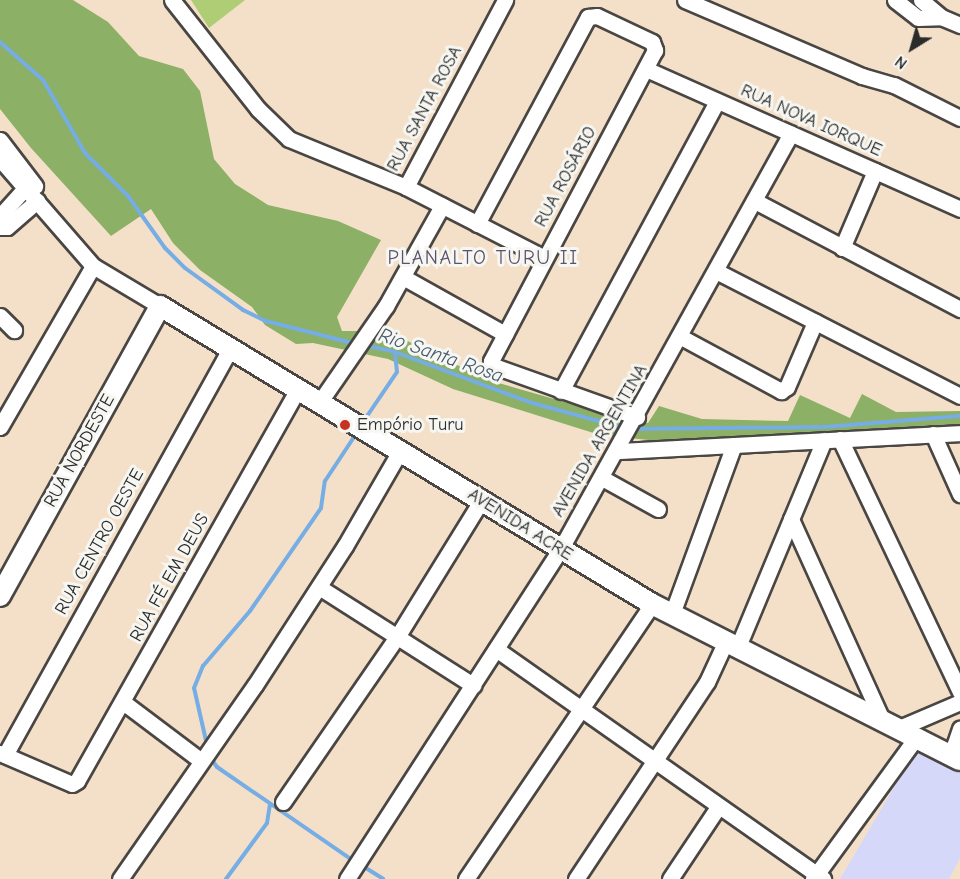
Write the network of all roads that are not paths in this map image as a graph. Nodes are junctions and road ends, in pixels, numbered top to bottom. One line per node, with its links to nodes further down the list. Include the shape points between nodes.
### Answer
1 (172, 0): 15 (street, RUA SANTA ROSA, via 258,109 289,139)
2 (505, 0): 15 (street, RUA SANTA ROSA)
3 (685, 0): 10 (street, via 862,76 894,85)
4 (895, 0): 6 (street, via 918,18)
5 (921, 0): 6 (street)
6 (940, 17): 7 (street)
7 (960, 25)
8 (645, 69): 9 (street, RUA NOVA IORQUE); 22 (street, RUA ROSÁRIO, via 655,45 597,16 588,17); 25 (street, RUA ROSÁRIO)
9 (717, 101): 11 (street, RUA NOVA IORQUE); 38 (street)
10 (960, 118)
11 (791, 134): 14 (street, RUA NOVA IORQUE); 18 (street, AVENIDA ARGENTINA)
12 (0, 140): 26 (street, AVENIDA ACRE)
13 (0, 159): 16 (street, AVENIDA ACRE)
14 (875, 171): 20 (street, RUA NOVA IORQUE); 24 (street)
15 (406, 187): 19 (street)
16 (26, 188): 17 (street, AVENIDA ACRE); 21 (street)
17 (37, 201): 23 (street, via 7,227); 26 (street, AVENIDA ACRE)
18 (755, 201): 24 (street); 27 (street, AVENIDA ARGENTINA)
19 (442, 206): 22 (street); 28 (street)
20 (960, 209)
21 (0, 216)
22 (477, 224): 25 (street)
23 (0, 227)
24 (842, 248): 30 (street)
25 (545, 258): 34 (street, RUA ROSÁRIO)
26 (93, 266): 29 (street, AVENIDA ACRE); 42 (street)
27 (716, 271): 32 (street); 35 (street, AVENIDA ARGENTINA)
28 (403, 277): 34 (street); 40 (street)
29 (160, 306): 36 (main road, AVENIDA ACRE); 57 (main road, RUA NORDESTE)
30 (960, 309)
31 (0, 316): 33 (street)
32 (815, 322): 35 (street, via 784,390 774,391); 39 (street)
33 (14, 330)
34 (505, 334): 38 (street, RUA ROSÁRIO, via 492,358 494,366)
35 (681, 337): 41 (street, AVENIDA ARGENTINA)
36 (230, 349): 37 (main road, AVENIDA ACRE); 71 (street, RUA CENTRO OESTE)
37 (297, 390): 40 (main road, AVENIDA ACRE); 65 (street, RUA FÉ EM DEUS)
38 (561, 391): 41 (street)
39 (960, 396)
40 (319, 403): 49 (main road, AVENIDA ACRE)
41 (636, 419): 48 (street, AVENIDA ARGENTINA)
42 (0, 427)
43 (960, 433): 44 (street)
44 (933, 434): 45 (street); 51 (street)
45 (840, 439): 46 (street); 64 (street)
46 (824, 440): 47 (street); 54 (street)
47 (734, 445): 48 (street); 59 (street)
48 (621, 446): 50 (street, AVENIDA ARGENTINA)
49 (400, 451): 52 (main road, AVENIDA ACRE); 56 (street)
50 (602, 478): 53 (street); 55 (street, AVENIDA ARGENTINA)
51 (960, 494)
52 (481, 501): 55 (main road, AVENIDA ACRE); 60 (street)
53 (658, 509)
54 (791, 519): 61 (street); 68 (street)
55 (560, 550): 58 (main road, AVENIDA ACRE); 62 (street, AVENIDA ARGENTINA)
56 (319, 587): 60 (street); 74 (street)
57 (0, 596)
58 (652, 604): 59 (main road, AVENIDA ACRE); 67 (street)
59 (672, 614): 61 (main road, AVENIDA ACRE)
60 (397, 637): 63 (street); 75 (street)
61 (731, 646): 68 (main road, AVENIDA ACRE); 73 (street)
62 (496, 649): 63 (street, AVENIDA ARGENTINA); 67 (street)
63 (473, 685): 77 (street, AVENIDA ARGENTINA)
64 (960, 692)
65 (123, 702): 71 (street, RUA FÉ EM DEUS, via 74,783); 74 (street)
66 (960, 702): 68 (street)
67 (583, 708): 73 (street); 80 (street)
68 (890, 725): 70 (main road, AVENIDA ACRE)
69 (960, 729): 72 (street)
70 (916, 738): 72 (main road, AVENIDA ACRE); 78 (street)
71 (3, 754)
72 (955, 758)
73 (654, 759): 76 (street); 81 (street)
74 (201, 760): 79 (street)
75 (283, 801)
76 (718, 807): 78 (street); 82 (street)
77 (353, 870)
78 (817, 878)
79 (120, 879)
80 (466, 879)
81 (576, 879)
82 (670, 879)

